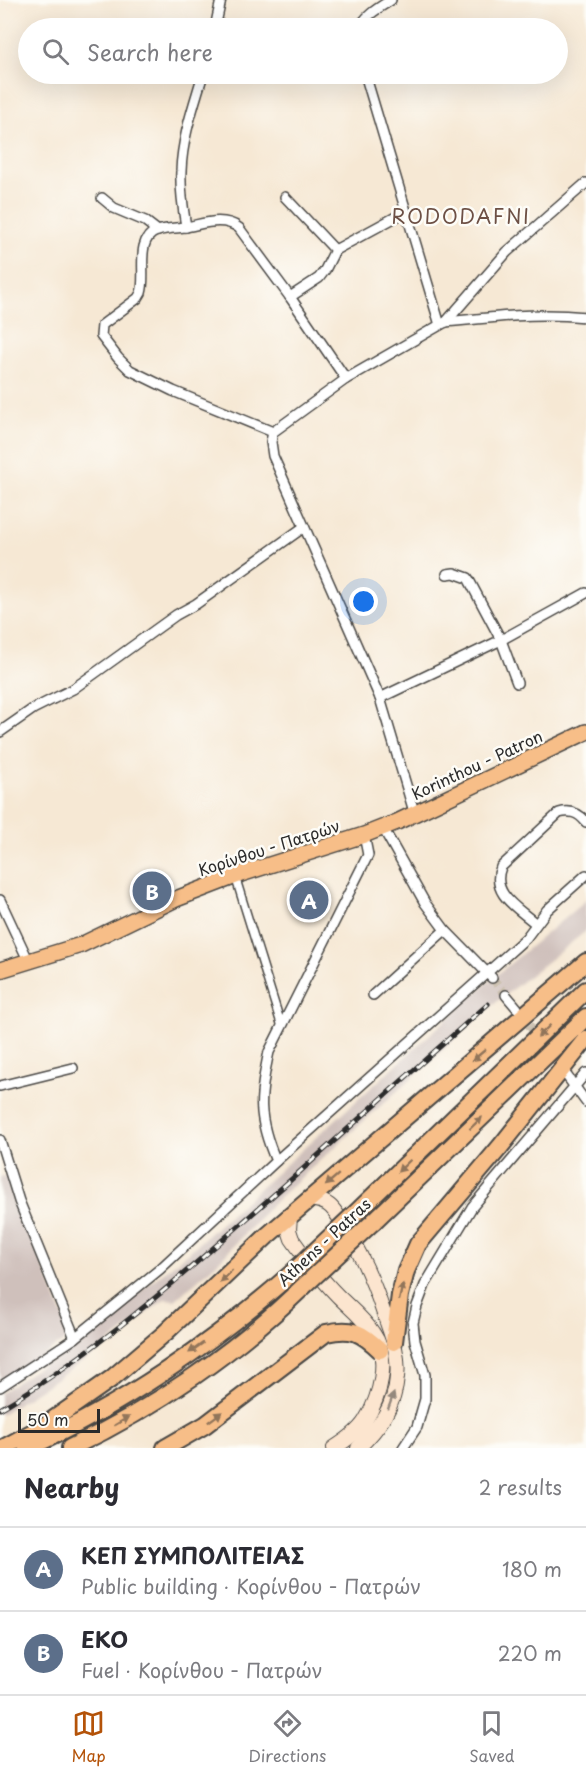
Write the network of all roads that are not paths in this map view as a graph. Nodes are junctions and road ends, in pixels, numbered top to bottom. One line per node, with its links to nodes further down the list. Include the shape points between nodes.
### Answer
1 (221, 0): 3 (street)
2 (391, 0): 4 (street)
3 (217, 18)
4 (366, 18)
5 (200, 84): 11 (street, via 181,168)
6 (368, 84): 10 (street)
7 (586, 183): 16 (street, via 507,252)
8 (285, 197): 13 (street)
9 (102, 198): 12 (street)
10 (405, 212): 13 (street); 16 (street)
11 (186, 227): 12 (street); 14 (street, via 226,221 234,224)
12 (158, 231): 18 (street, via 144,244 141,293 102,325 101,336 130,370)
13 (335, 250): 14 (street, via 319,278)
14 (290, 297): 17 (street)
15 (586, 317): 16 (street, via 514,315)
16 (443, 323): 17 (street)
17 (346, 379): 18 (street)
18 (273, 432): 19 (street, via 273,456)
19 (304, 527): 24 (street); 25 (street, via 73,689 33,709)
20 (447, 574): 22 (street, via 468,578)
21 (586, 593): 22 (street)
22 (501, 640): 23 (street); 24 (street)
23 (517, 683)
24 (380, 698): 27 (street)
25 (0, 732)
26 (586, 732): 27 (main road, Korinthou - Patron)
27 (415, 815): 29 (main road, Korinthou - Patron)
28 (586, 822): 34 (street, via 575,813 559,813 501,867 500,891)
29 (383, 828): 30 (main road, Κορίνθου - Πατρών); 35 (street, via 425,903)
30 (364, 835): 32 (main road, Κορίνθου - Πατρών); 45 (street, via 368,855)
31 (586, 875): 34 (street)
32 (234, 876): 36 (main road, Κορίνθου - Πατρών, via 81,945); 45 (street)
33 (0, 900): 36 (street)
34 (536, 924): 39 (street)
35 (445, 930): 39 (street); 41 (street)
36 (29, 962): 38 (main road, Κορίνθου - Πατρών)
37 (586, 962): 55 (highway, one-way to 55)
38 (0, 970)
39 (489, 976): 54 (street)
40 (586, 990): 62 (highway, Athens - Patras, one-way to 62, bridge, via 254,1306 149,1380 79,1423)
41 (373, 995)
42 (506, 995): 43 (street)
43 (517, 1008)
44 (586, 1017): 63 (highway, Athens - Patras, one-way to 44, bridge, via 122,1421 268,1320)
45 (282, 1027): 54 (street, via 269,1052 260,1110)
46 (586, 1040): 58 (highway, one-way to 46, via 406,1271 418,1244)
47 (73, 1068): 50 (street)
48 (564, 1072): 51 (street)
49 (586, 1073): 51 (street)
50 (0, 1086)
51 (574, 1086): 52 (street); 60 (street, via 472,1207 425,1285 413,1323 425,1376 425,1399 421,1419)
52 (586, 1101)
53 (0, 1140): 57 (street, via 19,1201)
54 (276, 1161): 57 (street, via 160,1269)
55 (309, 1199): 56 (highway); 58 (main road, via 331,1207 361,1254 376,1288)
56 (290, 1216): 58 (main road, via 292,1239 324,1281); 61 (highway, one-way to 61, via 111,1379 53,1420)
57 (75, 1338): 59 (street)
58 (387, 1346): 64 (highway, one-way to 58, via 205,1425 326,1333 353,1331); 65 (main road, via 373,1406 359,1428); 66 (main road, one-way to 58, via 373,1434 395,1390 398,1366)
59 (0, 1387)
60 (405, 1446)
61 (3, 1448)
62 (27, 1448)
63 (70, 1448)
64 (165, 1448)
65 (334, 1448)
66 (358, 1448)

